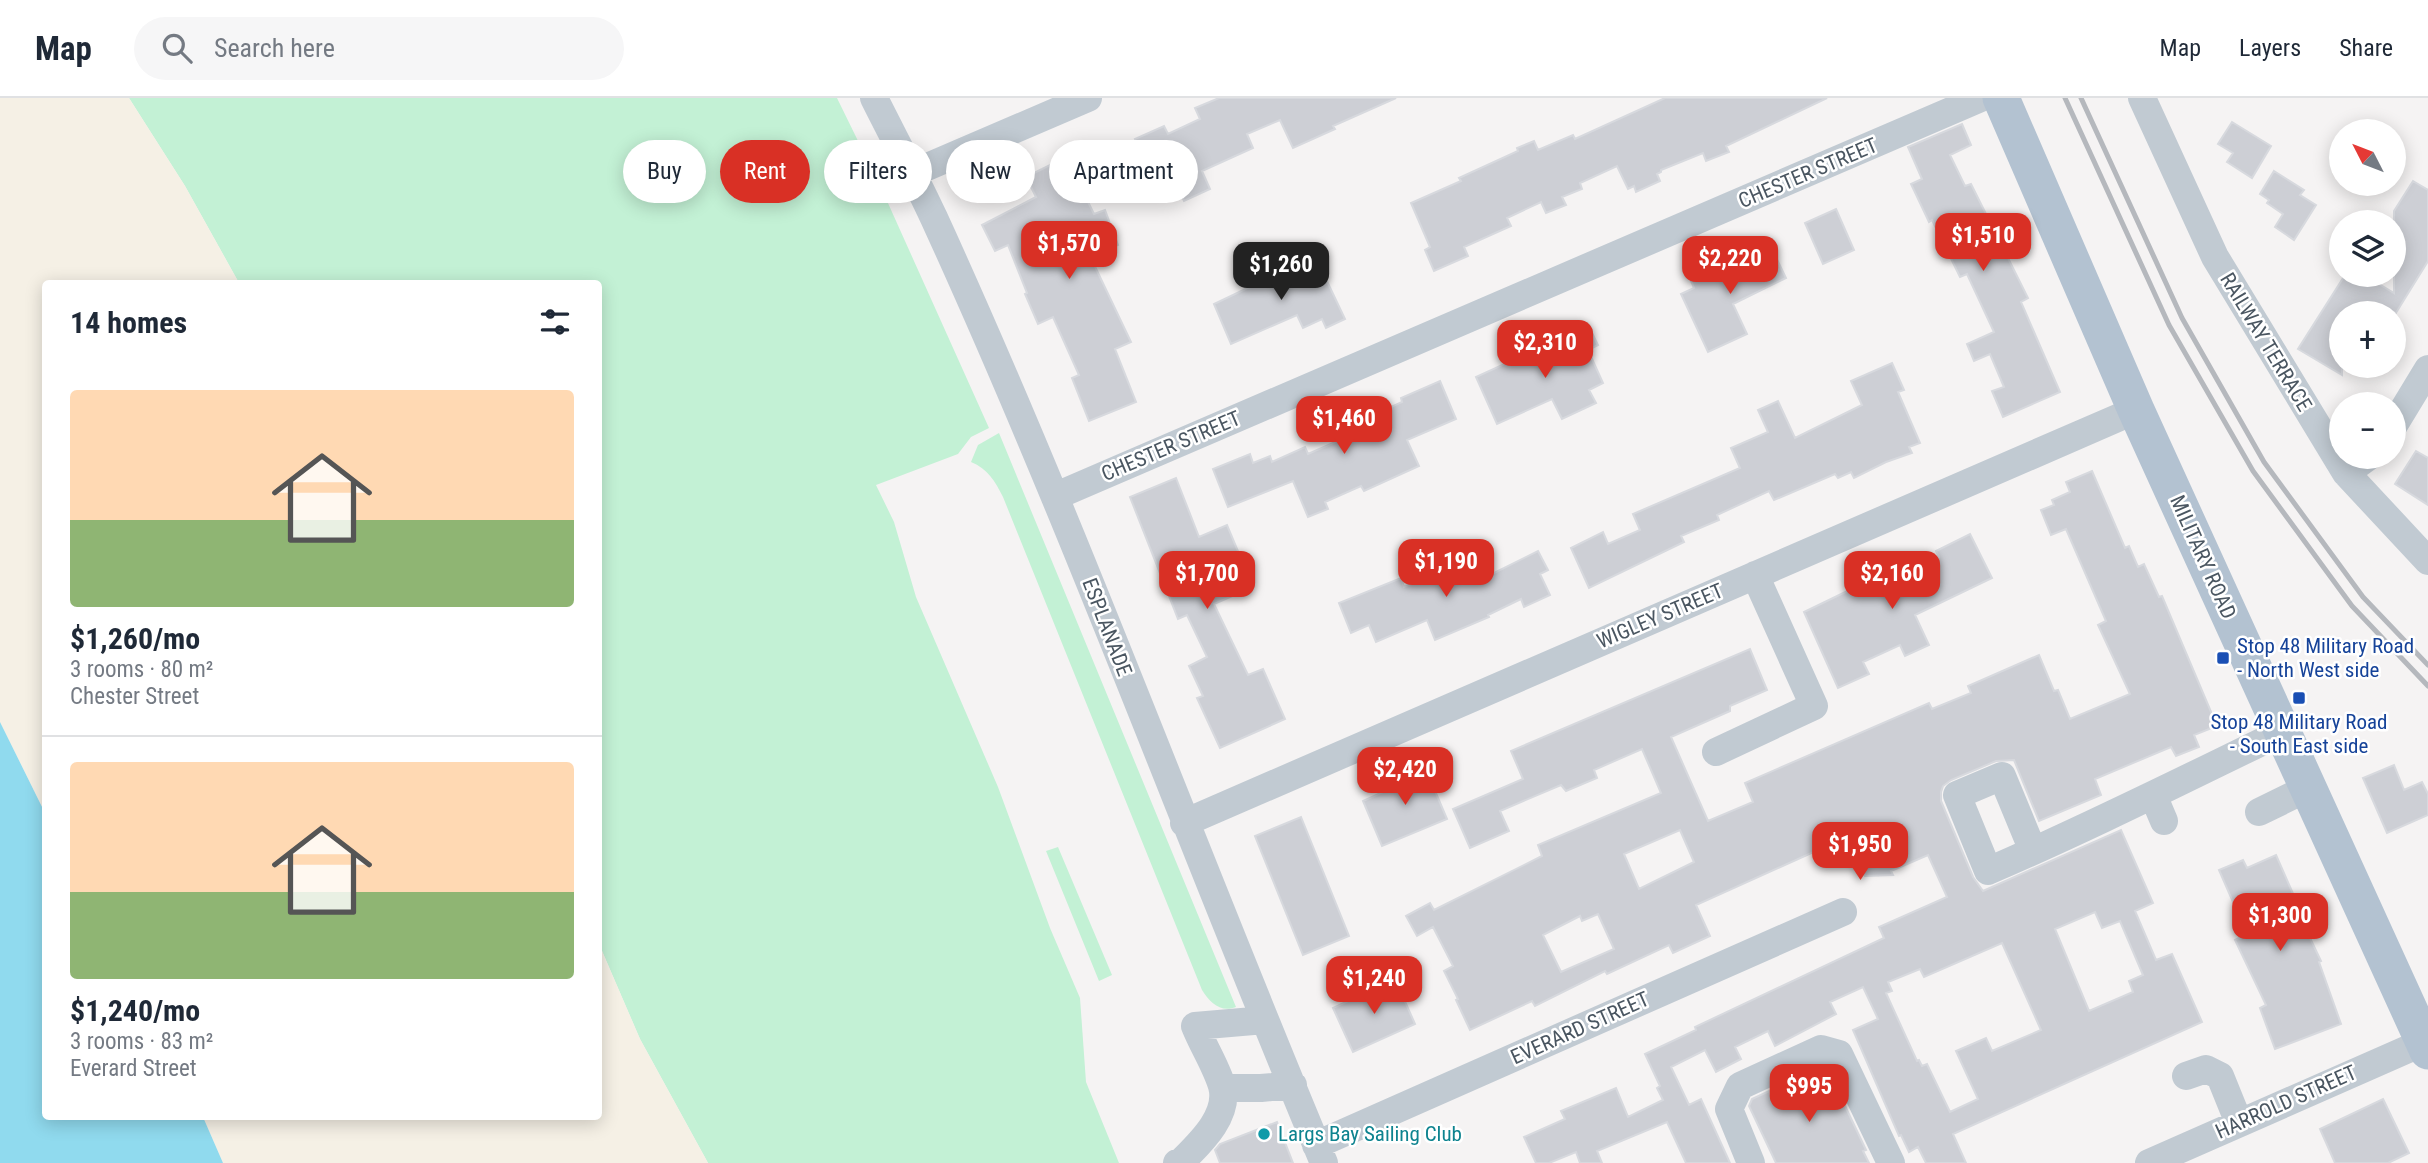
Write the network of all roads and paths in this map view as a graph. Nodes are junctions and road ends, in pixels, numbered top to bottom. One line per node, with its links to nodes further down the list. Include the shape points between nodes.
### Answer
1 (874, 98): 6 (street, ESPLANADE)
2 (1088, 98): 7 (street)
3 (1981, 98): 14 (street, CHESTER STREET)
4 (2001, 98): 11 (main road, MILITARY ROAD)
5 (2142, 98): 12 (street, RAILWAY TERRACE, via 2215,257)
6 (896, 140)
7 (932, 165)
8 (926, 203): 14 (street, ESPLANADE)
9 (2428, 369): 10 (street)
10 (2406, 405)
11 (2136, 410): 16 (street, WIGLEY STREET); 17 (main road, MILITARY ROAD)
12 (2329, 424)
13 (2360, 469): 15 (street, RAILWAY TERRACE)
14 (1056, 496): 23 (street, ESPLANADE)
15 (2428, 561)
16 (1755, 575): 18 (street, via 1814,706); 23 (street, WIGLEY STREET)
17 (2282, 732): 19 (main road, MILITARY ROAD); 20 (street)
18 (1716, 752)
19 (2308, 788): 21 (street); 27 (main road, MILITARY ROAD)
20 (2153, 795): 22 (street); 24 (street)
21 (2259, 812)
22 (2164, 821)
23 (1184, 823): 26 (street, ESPLANADE)
24 (2033, 851)
25 (1843, 912): 32 (street, EVERARD STREET)
26 (1265, 1020): 29 (street, ESPLANADE); 30 (street, via 1195,1026)
27 (2426, 1047): 31 (street, HARROLD STREET)
28 (2186, 1076): 31 (street, via 2206,1069 2220,1076)
29 (1293, 1085): 30 (street); 32 (street, ESPLANADE)
30 (1223, 1088): 33 (street, via 1222,1107 1206,1136)
31 (2239, 1123): 36 (street, HARROLD STREET)
32 (1320, 1154)
33 (1177, 1163)
34 (1751, 1163): 35 (street, via 1729,1109 1740,1086 1821,1049 1839,1054)
35 (1891, 1163)
36 (2148, 1163)

